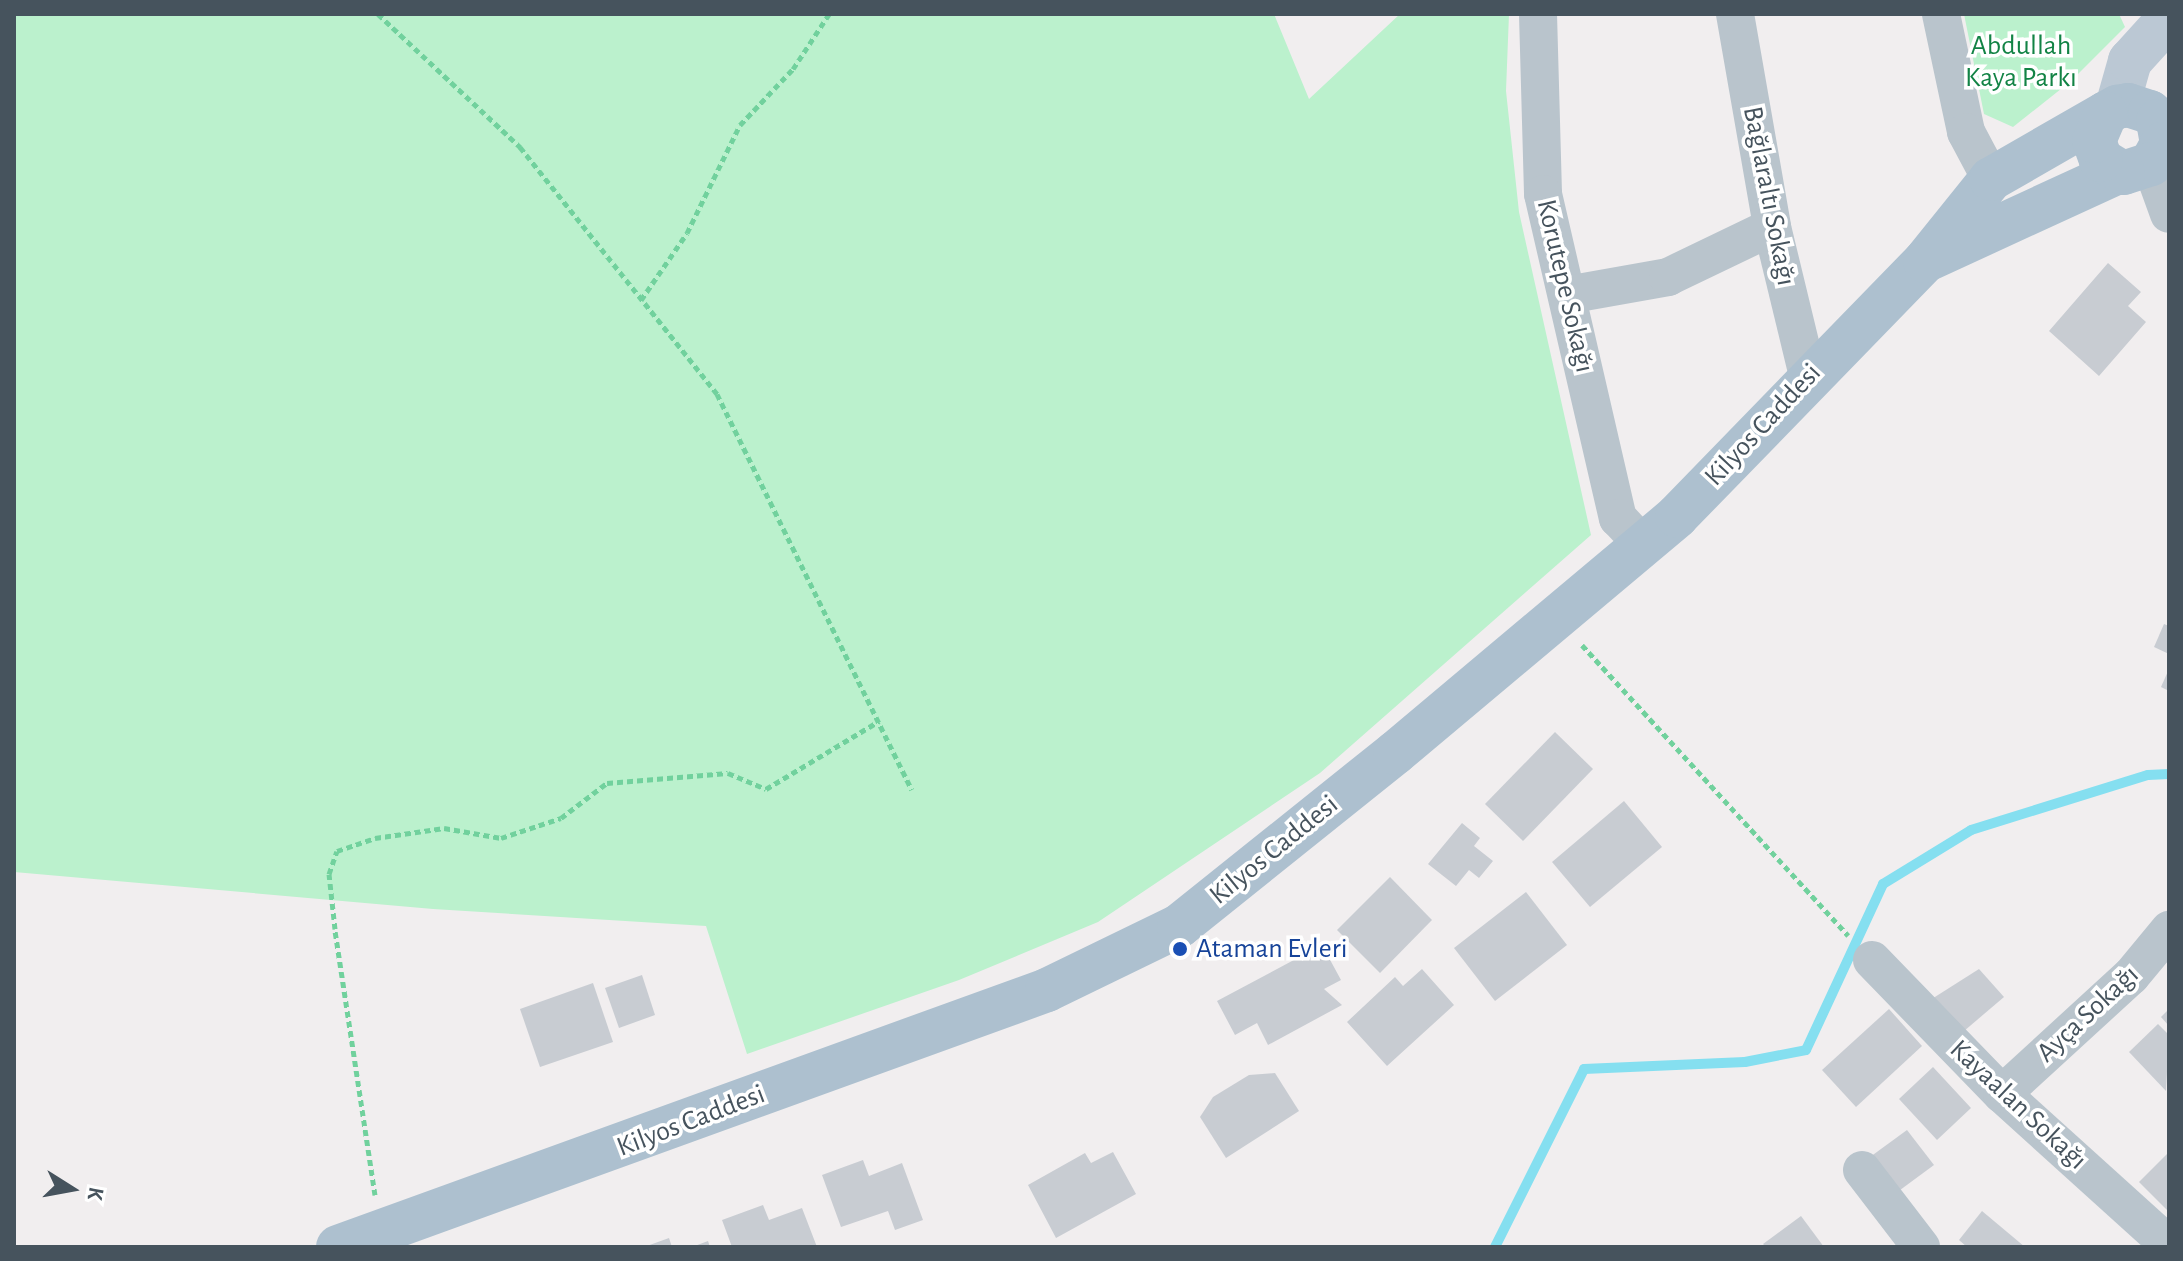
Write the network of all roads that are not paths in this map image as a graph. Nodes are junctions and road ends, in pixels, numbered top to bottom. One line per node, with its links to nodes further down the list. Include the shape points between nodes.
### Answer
1 (1538, 14): 10 (street, Korutepe Sokağı, via 1543,194)
2 (1735, 14): 8 (street, Bağlaraltı Sokağı)
3 (1941, 14): 6 (street, via 1966,132)
4 (2165, 24): 5 (main road)
5 (2142, 138): 6 (main road); 7 (street); 9 (main road)
6 (1991, 179): 9 (main road)
7 (2167, 210)
8 (1772, 227): 10 (street, via 1668,277); 11 (street, Bağlaraltı Sokağı)
9 (1925, 261): 11 (main road, Kilyos Caddesi)
10 (1567, 295): 12 (street, Korutepe Sokağı, via 1618,518)
11 (1808, 376): 12 (main road, Kilyos Caddesi, via 1677,516)
12 (1643, 545): 18 (main road, Kilyos Caddesi, via 1179,926 1047,990)
13 (2169, 930): 15 (street, Ayça Sokağı, via 2131,976)
14 (1872, 960): 15 (street, Kayaalan Sokağı)
15 (2002, 1094): 17 (street, Kayaalan Sokağı)
16 (1862, 1170): 19 (street)
17 (2169, 1245)
18 (338, 1247)
19 (1921, 1247)

